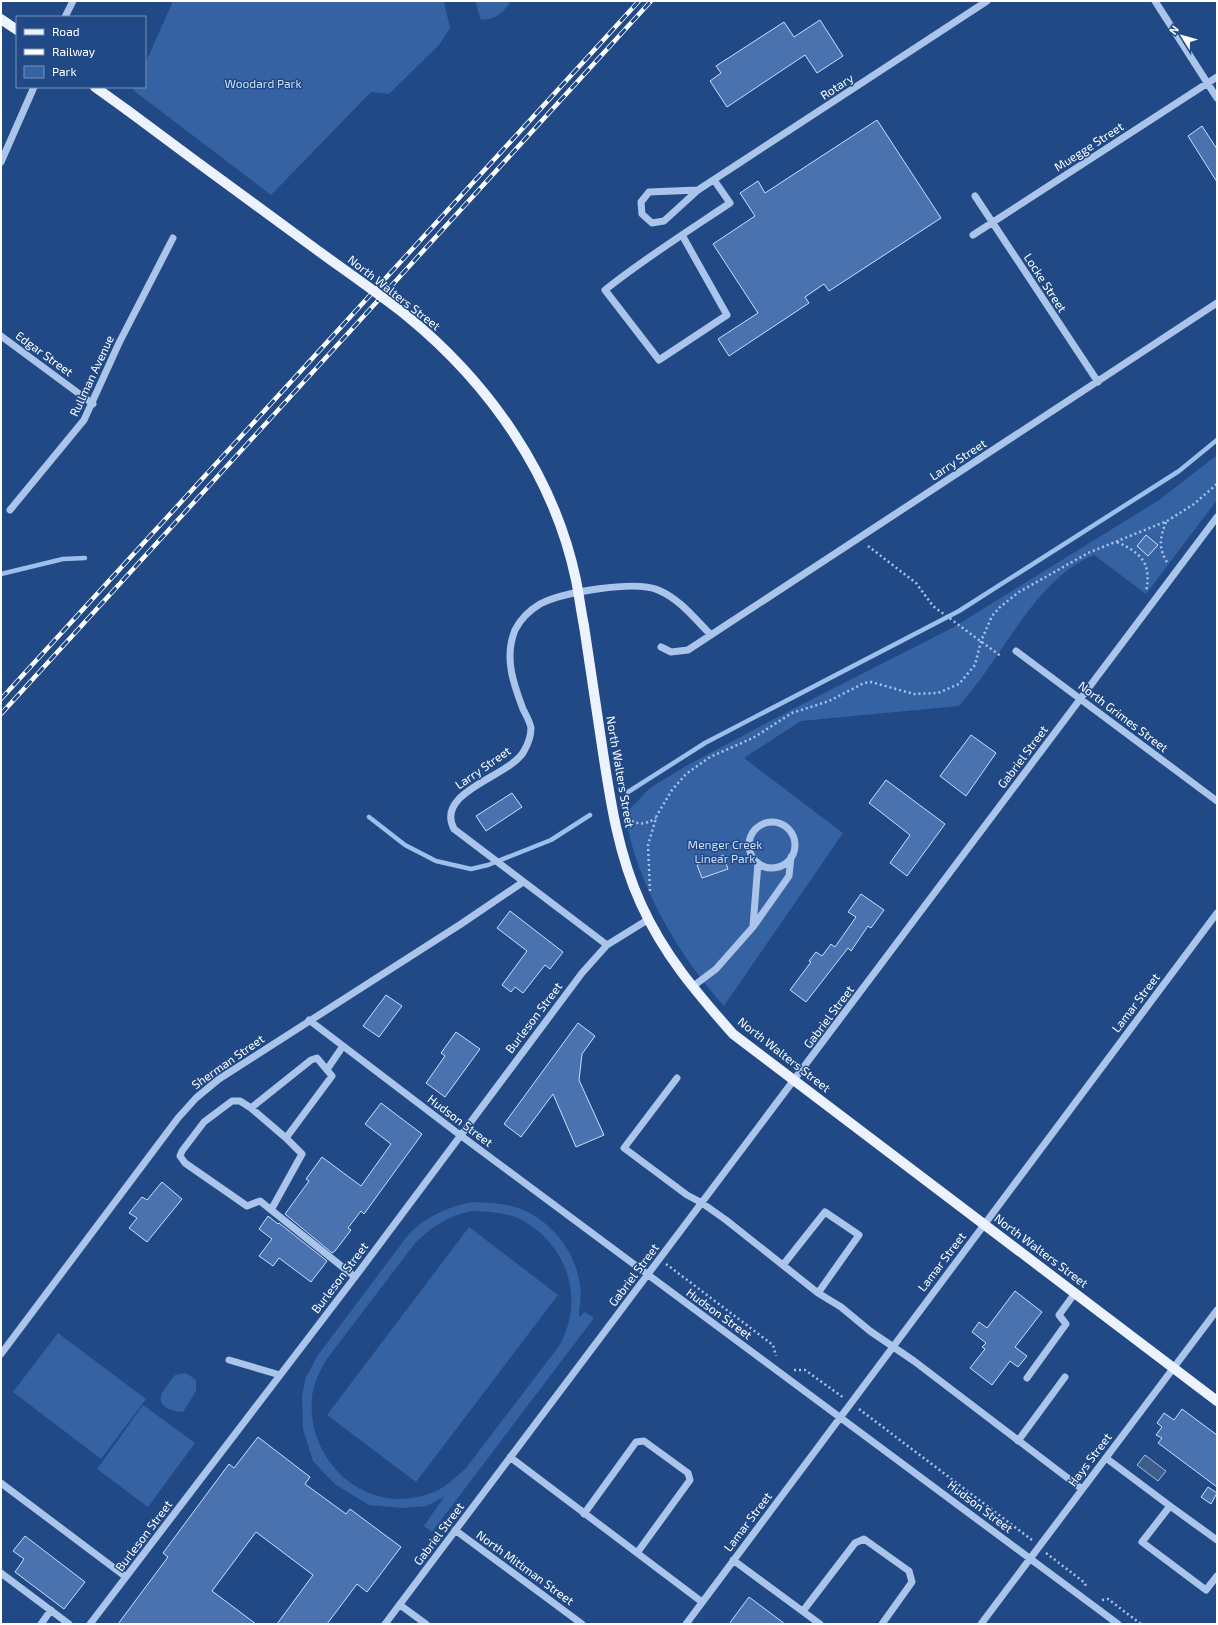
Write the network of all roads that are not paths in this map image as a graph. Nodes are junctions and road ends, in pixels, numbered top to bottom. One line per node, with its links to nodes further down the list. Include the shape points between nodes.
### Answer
1 (73, 1): 4 (street)
2 (987, 1): 13 (street, Rotary)
3 (1155, 1): 8 (street)
4 (66, 16)
5 (1, 19): 6 (main road)
6 (16, 29)
7 (1217, 77): 8 (street, Muegge Street)
8 (1208, 83): 11 (street); 16 (street, Muegge Street)
9 (34, 88): 12 (street)
10 (96, 88): 35 (main road, North Walters Street, bridge, via 398,309 473,378 501,413 554,509 576,579 611,806 629,876)
11 (1217, 98)
12 (1, 162)
13 (714, 180): 14 (street, Rotary); 18 (street, via 730,203)
14 (698, 190): 14 (street, Rotary, via 649,192 641,202 642,214 652,223 664,221)
15 (974, 196): 16 (street, Locke Street)
16 (993, 223): 17 (street, Muegge Street); 22 (street, Locke Street)
17 (973, 235)
18 (682, 236): 18 (street, via 628,271 605,290 659,360 727,315)
19 (173, 238): 23 (street, Rullman Avenue, via 119,343)
20 (1217, 303): 22 (street, Larry Street)
21 (1, 336): 23 (street, Edgar Street)
22 (1098, 382): 26 (street, Larry Street)
23 (92, 404): 24 (street, Rullman Avenue, via 77,431)
24 (10, 510)
25 (1217, 517): 29 (street, Gabriel Street)
26 (711, 635): 27 (street, Larry Street, via 688,650 671,652); 33 (street, Larry Street, via 677,601 648,587 631,586 564,595 539,605 527,614 515,630 509,661 514,686 531,727 530,740 516,761 458,799 450,815 454,829)
27 (661, 647)
28 (1016, 651): 29 (street, North Grimes Street)
29 (1080, 699): 30 (street, North Grimes Street); 43 (street, Gabriel Street)
30 (1217, 801)
31 (792, 857): 32 (street, via 780,867 765,867); 32 (street, via 795,843 789,829 783,824 768,822 755,829 751,836 750,851); 36 (street, via 789,876)
32 (758, 863): 36 (street)
33 (523, 882): 37 (street); 39 (street, Sherman Street)
34 (1217, 913): 49 (street, Lamar Street)
35 (649, 919): 37 (street, Burleson Street); 38 (main road, North Walters Street, via 662,945)
36 (753, 927): 38 (street, via 716,969)
37 (607, 945): 45 (street, Burleson Street, via 582,973)
38 (692, 987): 43 (main road, North Walters Street, via 732,1034)
39 (309, 1020): 40 (street, Hudson Street); 57 (street, Sherman Street, via 219,1079 196,1098 178,1118)
40 (343, 1046): 41 (street); 45 (street, Hudson Street)
41 (328, 1068): 44 (street, via 315,1058); 46 (street, via 332,1076)
42 (677, 1078): 47 (street, via 624,1148 687,1195)
43 (794, 1082): 47 (street, Gabriel Street); 49 (main road, North Walters Street)
44 (251, 1108): 46 (street); 48 (street, via 240,1101 232,1101 204,1122 180,1156 185,1163 247,1206 260,1201)
45 (460, 1135): 51 (street, Hudson Street); 52 (street, Burleson Street)
46 (286, 1138): 48 (street, via 302,1154)
47 (702, 1203): 50 (street); 51 (street, Gabriel Street)
48 (271, 1210): 52 (street)
49 (984, 1224): 54 (main road, North Walters Street); 56 (street, Lamar Street)
50 (783, 1265): 53 (street); 53 (street, via 825,1212 859,1235)
51 (648, 1275): 64 (street, Hudson Street); 66 (street, Gabriel Street)
52 (355, 1277): 60 (street, Burleson Street)
53 (818, 1293): 56 (street)
54 (1075, 1293): 59 (main road, North Walters Street); 62 (street, via 1059,1315 1066,1324)
55 (1217, 1310): 59 (street, Hays Street)
56 (893, 1346): 64 (street, Lamar Street); 65 (street)
57 (1, 1354)
58 (229, 1360): 60 (street)
59 (1173, 1368): 63 (main road, North Walters Street); 67 (street, Hays Street)
60 (280, 1376): 79 (street, Burleson Street)
61 (1065, 1377): 65 (street)
62 (1027, 1378)
63 (1217, 1401)
64 (840, 1418): 75 (street, Hudson Street); 76 (street, Lamar Street)
65 (1018, 1440): 69 (street)
66 (510, 1457): 71 (street); 72 (street, Gabriel Street)
67 (1106, 1458): 69 (street, Hays Street); 70 (street)
68 (1, 1482): 79 (street)
69 (1082, 1489): 75 (street, Hays Street)
70 (1170, 1506): 73 (street); 78 (street, via 1142,1542 1206,1590)
71 (584, 1514): 74 (street); 74 (street, via 636,1442 644,1441 688,1473 690,1480)
72 (455, 1530): 81 (street, Gabriel Street); 89 (street, North Mittman Street)
73 (1217, 1540)
74 (637, 1554): 80 (street)
75 (1030, 1558): 93 (street, Hays Street); 94 (street, Hudson Street)
76 (733, 1560): 80 (street, Lamar Street); 83 (street)
77 (1, 1573): 82 (street)
78 (1217, 1576)
79 (126, 1577): 86 (street, Burleson Street)
80 (702, 1602): 90 (street, Lamar Street)
81 (400, 1604): 87 (street, Gabriel Street); 88 (street)
82 (51, 1610): 84 (street); 85 (street)
83 (803, 1611): 91 (street); 92 (street, via 855,1543 864,1539 908,1571 912,1582)
84 (42, 1624)
85 (69, 1624)
86 (90, 1624)
87 (385, 1624)
88 (426, 1624)
89 (582, 1624)
90 (686, 1624)
91 (820, 1624)
92 (882, 1624)
93 (981, 1624)
94 (1118, 1624)

